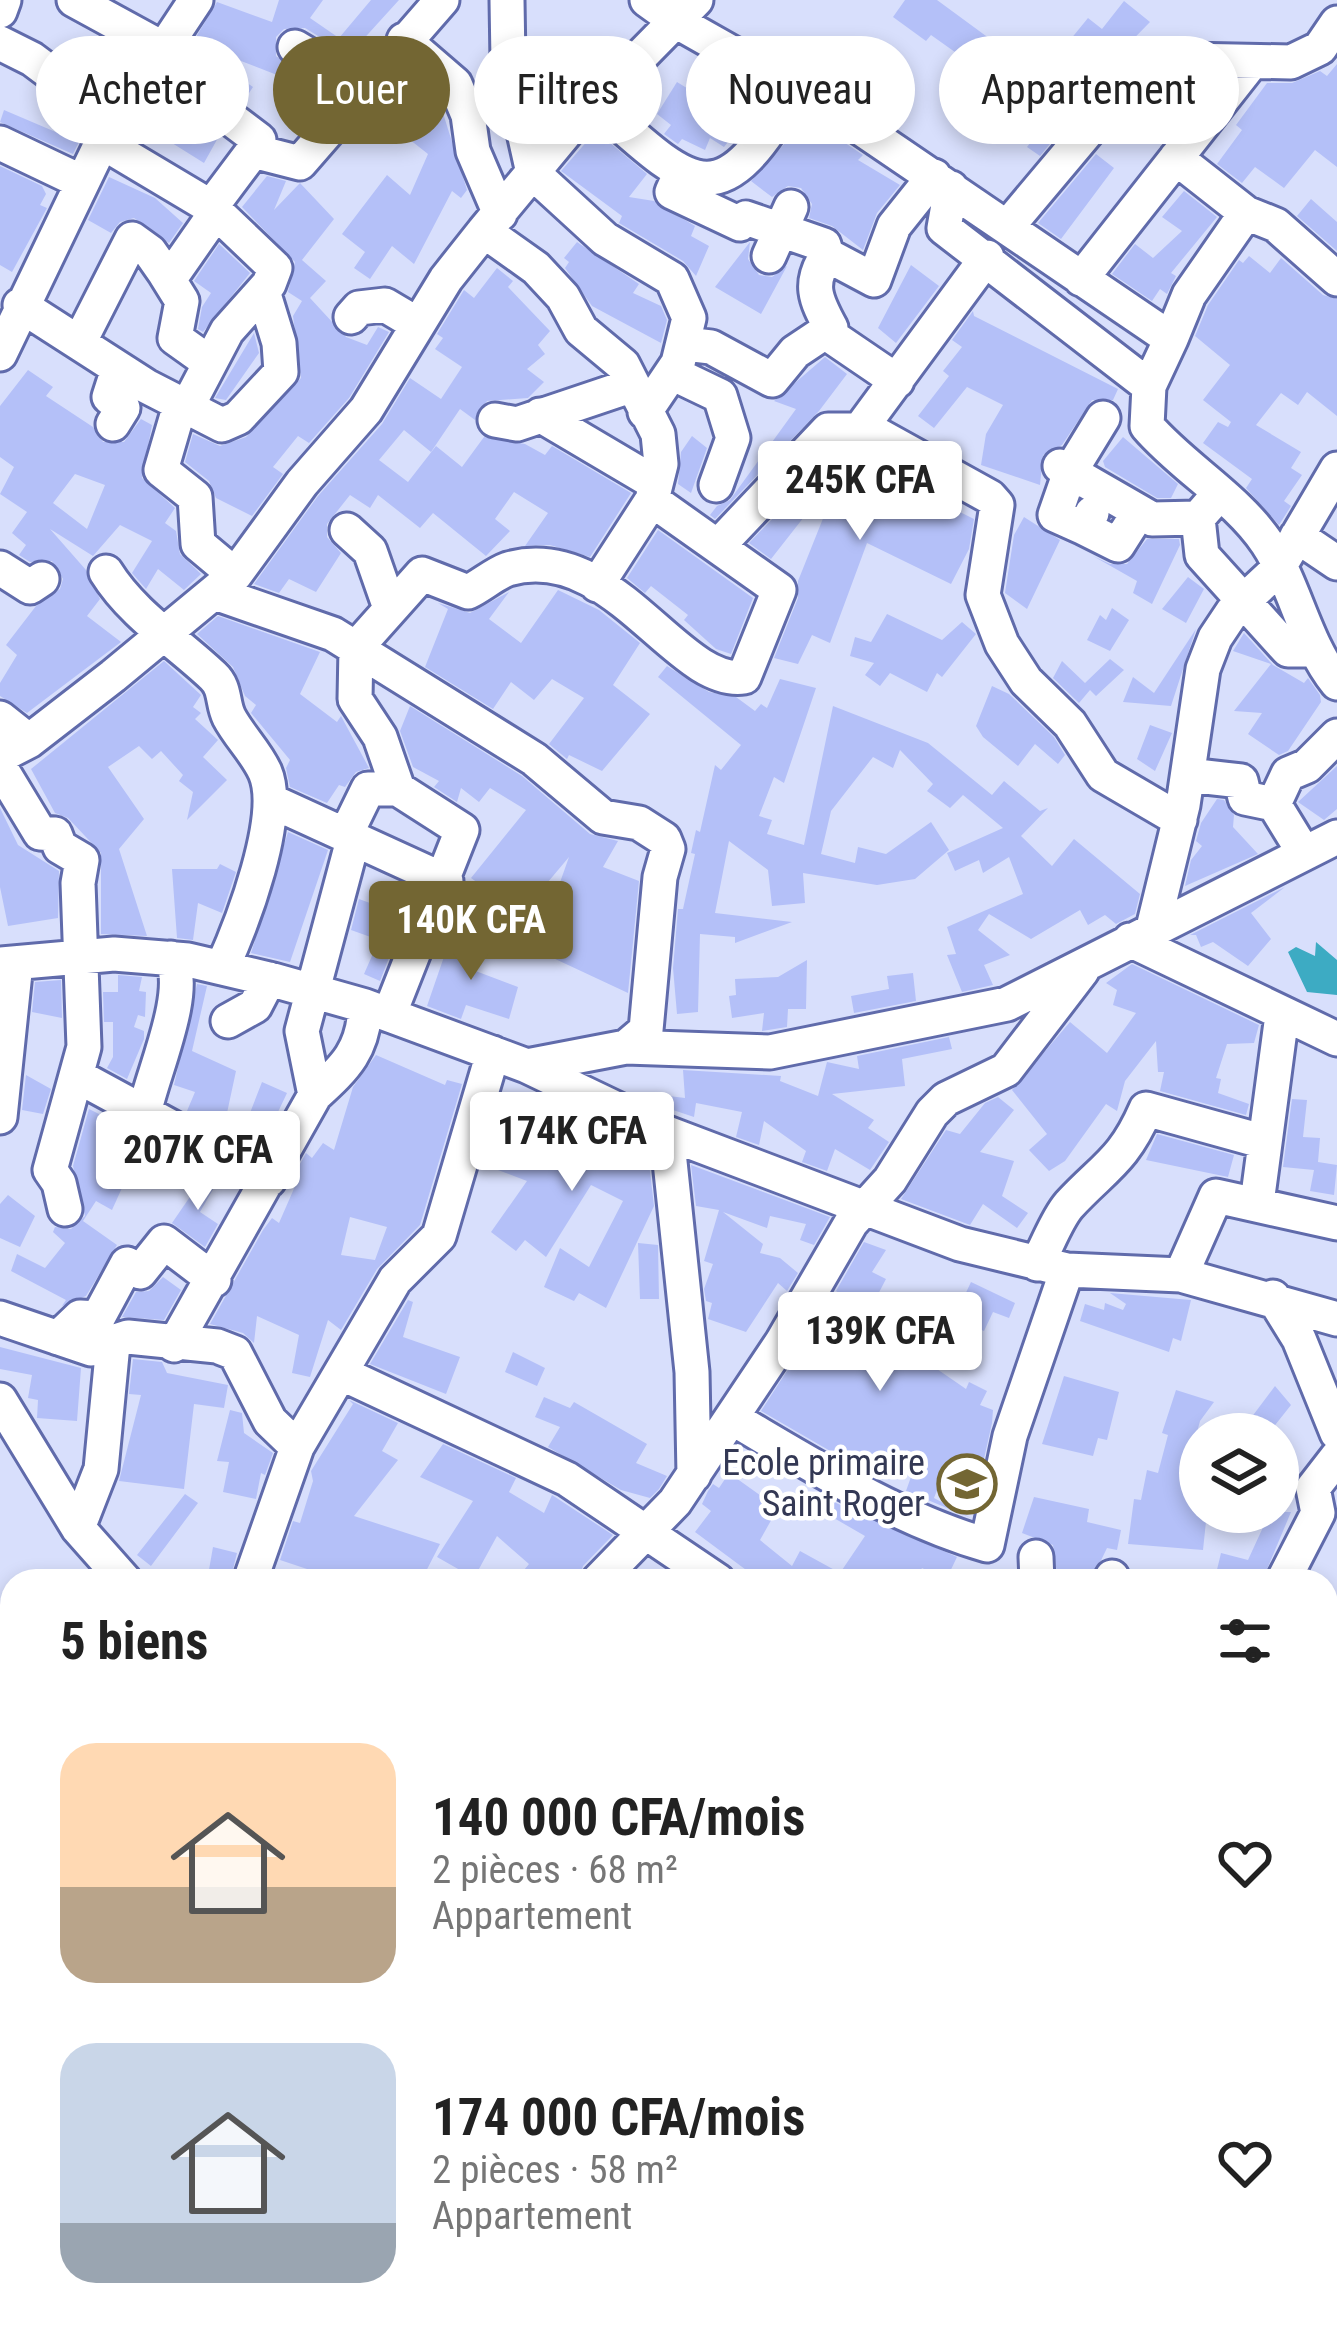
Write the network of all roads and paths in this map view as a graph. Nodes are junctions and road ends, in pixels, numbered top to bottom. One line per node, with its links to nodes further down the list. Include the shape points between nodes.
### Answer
1 (4, 0): 7 (street)
2 (74, 0): 10 (street)
3 (196, 0): 11 (street)
4 (442, 0): 12 (street)
5 (507, 0): 31 (street, via 508,61)
6 (647, 0): 8 (street)
7 (0, 11)
8 (687, 12): 13 (street); 14 (street)
9 (1337, 23): 17 (street, via 1320,48 1291,62)
10 (130, 36)
11 (171, 36)
12 (408, 36)
13 (662, 36)
14 (722, 36)
15 (0, 43): 16 (street)
16 (36, 63)
17 (1251, 63): 29 (street); 37 (street, via 1186,60 1134,76)
18 (450, 80): 36 (street, via 468,116)
19 (249, 131): 28 (street, via 259,140)
20 (0, 142): 32 (street)
21 (102, 144): 32 (street)
22 (125, 144): 35 (street)
23 (317, 144): 28 (street, via 300,164)
24 (558, 144): 31 (street)
25 (646, 144): 30 (street)
26 (757, 144): 30 (street, via 726,178)
27 (884, 144): 33 (street)
28 (256, 152): 35 (street)
29 (1176, 158): 34 (street); 40 (street)
30 (680, 172): 38 (street, via 672,192 740,224 746,218 824,245)
31 (533, 173): 36 (street); 51 (street, via 605,239 674,281 689,318)
32 (82, 182): 44 (street)
33 (942, 182): 37 (street); 38 (street, via 885,221 874,280); 39 (street, via 944,227)
34 (1246, 213): 41 (street, via 1276,225); 48 (street, via 1189,295)
35 (221, 214): 42 (street); 43 (street, via 275,268)
36 (492, 223): 46 (street); 56 (street, via 550,282 581,330 623,365)
37 (1008, 226): 40 (street)
38 (827, 255): 47 (street, via 814,296 831,328)
39 (987, 257): 54 (street); 55 (street)
40 (1082, 279): 48 (street)
41 (1337, 279)
42 (173, 286): 49 (street, via 131,239); 52 (street, via 176,338)
43 (263, 291): 52 (street); 57 (street, via 282,364 274,385 229,423)
44 (20, 305): 49 (street); 50 (street)
45 (352, 317): 46 (street, via 359,308 385,305)
46 (417, 324): 79 (street, via 366,410)
47 (825, 332): 51 (street, via 772,380 711,347); 54 (street)
48 (1171, 339): 55 (street)
49 (79, 343): 53 (street)
50 (0, 354)
51 (679, 358): 56 (street); 65 (street, via 720,396 733,438)
52 (210, 362): 57 (street)
53 (118, 369): 57 (street); 61 (street, via 109,397 123,408)
54 (897, 381): 62 (street)
55 (1149, 386): 68 (street, via 1147,426)
56 (639, 399): 58 (street); 66 (street, via 662,449)
57 (183, 407): 79 (street, via 161,470 195,497 198,544)
58 (540, 415): 60 (street, via 506,426); 66 (street)
59 (1103, 418): 63 (street)
60 (495, 420)
61 (113, 424)
62 (861, 428): 73 (street, via 819,434); 95 (street, via 997,505 983,595 1002,644 1103,775)
63 (1065, 469): 67 (street); 70 (street, via 1055,515)
64 (1337, 469): 72 (street)
65 (716, 485)
66 (654, 491): 73 (street); 80 (street)
67 (1103, 491): 69 (street); 70 (street)
68 (1208, 507): 69 (street, via 1152,519); 76 (street, via 1265,539); 81 (street, via 1202,555)
69 (1138, 512): 70 (street, via 1118,545)
70 (1084, 528)
71 (346, 530): 82 (street, via 370,551)
72 (1297, 536): 74 (street); 76 (street)
73 (719, 545): 80 (street, via 780,594 744,677 711,672)
74 (1337, 562)
75 (0, 568): 78 (street, via 30,587)
76 (1278, 569): 81 (street); 85 (street)
77 (106, 572): 83 (street)
78 (42, 579)
79 (225, 584): 83 (street); 84 (street)
80 (597, 585): 82 (street, via 544,565 506,570 468,592 422,574)
81 (1246, 599): 85 (street, via 1288,650); 91 (street, via 1215,638 1203,670)
82 (390, 608): 84 (street)
83 (163, 633): 89 (street); 93 (street, via 222,686 227,714 266,773)
84 (356, 648): 92 (street, via 355,699 380,737); 112 (street, via 520,749 603,817 639,823 665,841 646,1030)
85 (1315, 650): 86 (street)
86 (1337, 683)
87 (0, 718): 89 (street)
88 (1337, 736): 94 (street, via 1288,774)
89 (14, 749)
90 (0, 767): 101 (street, via 40,833 55,834 82,860)
91 (1188, 776): 94 (street, via 1241,781 1245,798); 95 (street)
92 (398, 789): 96 (street, via 368,789); 99 (street, via 461,827)
93 (271, 801): 96 (street); 105 (street, via 249,907)
94 (1274, 804): 98 (street)
95 (1180, 820): 100 (street)
96 (350, 836): 99 (street); 107 (street)
97 (1337, 837): 98 (street)
98 (1304, 853): 100 (street)
99 (446, 881): 108 (street)
100 (1141, 934): 104 (street); 109 (street)
101 (83, 957): 102 (street); 103 (street); 115 (street)
102 (171, 958): 105 (street); 117 (street, via 178,970)
103 (8, 964): 118 (street)
104 (1086, 964): 112 (street, via 1007,1004 853,1038 770,1052); 123 (street, via 1006,1070 932,1113)
105 (222, 968): 106 (street)
106 (269, 980): 107 (street); 110 (street, via 255,1006)
107 (310, 991): 108 (street); 116 (street, via 302,1031)
108 (377, 1011): 113 (street); 116 (street, via 349,1065)
109 (1282, 1015): 111 (street); 120 (street)
110 (228, 1021)
111 (1337, 1039)
112 (626, 1047): 114 (street)
113 (493, 1053): 114 (street); 135 (street, via 439,1236 395,1280)
114 (527, 1066): 119 (street)
115 (79, 1077): 117 (street); 124 (street, via 50,1170)
116 (315, 1095): 121 (street)
117 (145, 1110): 121 (street, via 222,1136)
118 (0, 1117)
119 (668, 1133): 123 (street); 141 (street)
120 (1265, 1142): 122 (street); 126 (street, via 1146,1109 1129,1150 1070,1203)
121 (269, 1180): 128 (street)
122 (1257, 1203): 125 (street); 127 (street, via 1216,1196)
123 (865, 1208): 126 (street); 137 (street)
124 (64, 1209)
125 (1337, 1223)
126 (1052, 1267): 127 (street); 137 (street, via 987,1545 843,1481)
127 (1181, 1275): 129 (street)
128 (214, 1280): 132 (street, via 164,1242 140,1272 127,1264 98,1318 80,1317); 134 (street)
129 (1273, 1297): 131 (street); 138 (street)
130 (0, 1318): 132 (street)
131 (1337, 1318)
132 (58, 1338): 133 (street, via 91,1349)
133 (113, 1343): 134 (street, via 128,1337); 142 (street, via 101,1469)
134 (174, 1345): 139 (street, via 235,1353 270,1421)
135 (343, 1374): 139 (street); 143 (street, via 567,1479)
136 (0, 1400): 142 (street)
137 (732, 1418): 141 (street)
138 (1337, 1433)
139 (297, 1447): 145 (street)
140 (1337, 1457): 148 (street, via 1313,1488 1318,1513)
141 (694, 1475): 143 (street)
142 (78, 1528): 144 (street)
143 (648, 1530): 146 (street); 147 (street)
144 (114, 1569)
145 (254, 1569)
146 (610, 1569)
147 (702, 1569)
148 (1289, 1569)

